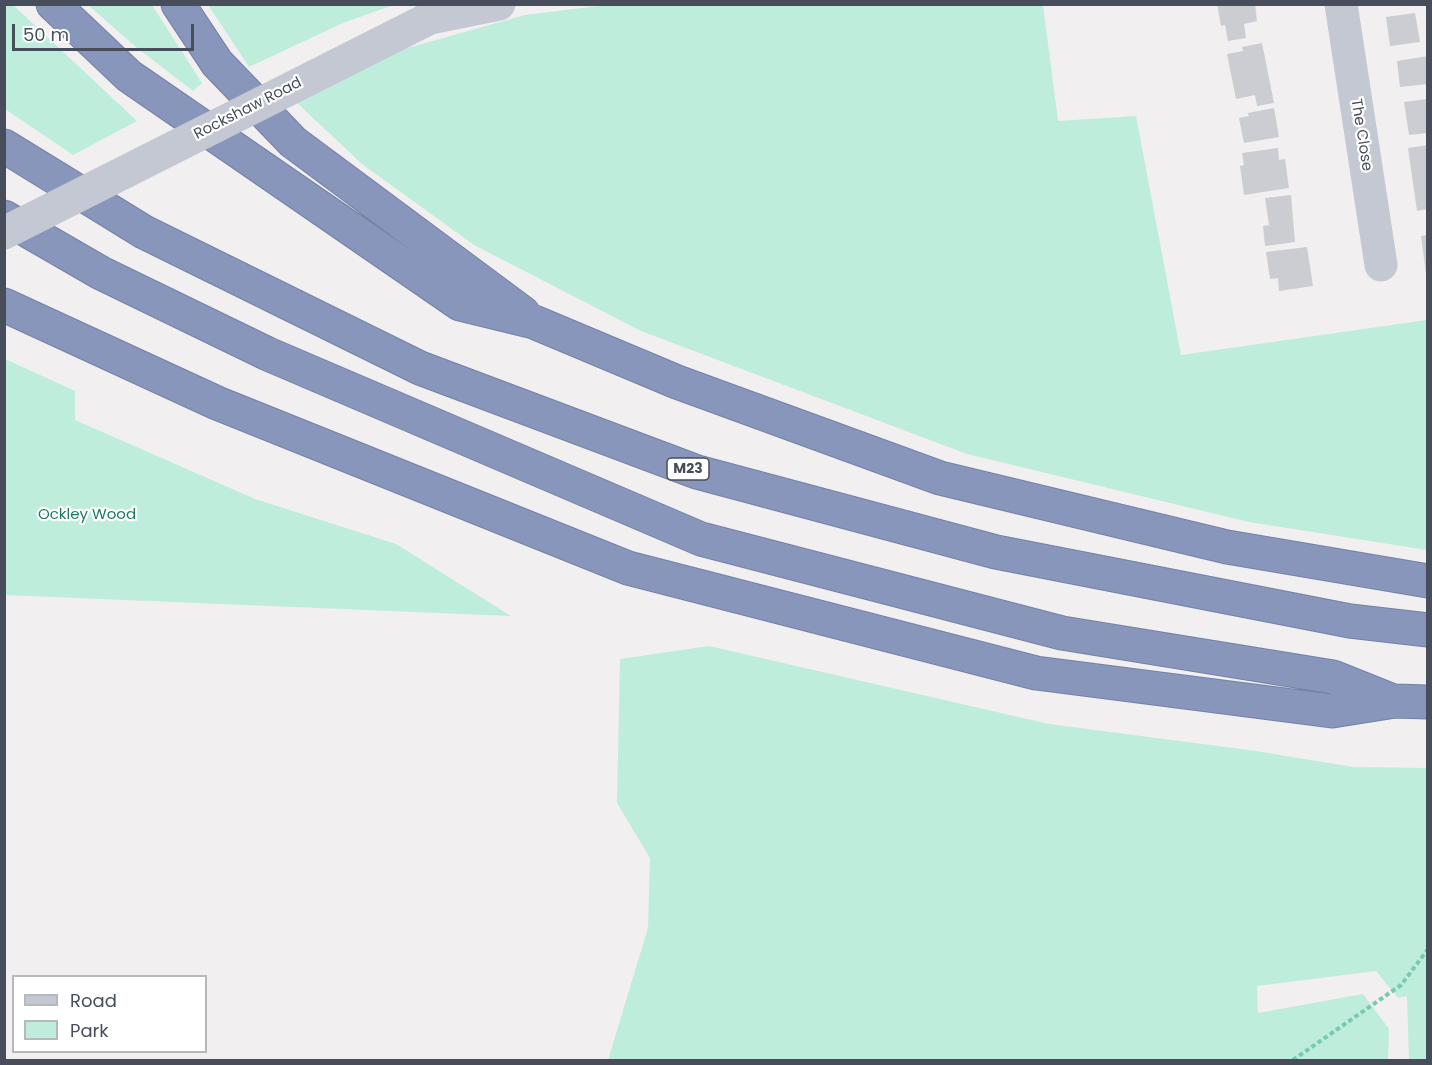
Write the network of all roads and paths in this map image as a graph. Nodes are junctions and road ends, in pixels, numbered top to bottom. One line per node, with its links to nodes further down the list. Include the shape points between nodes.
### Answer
1 (53, 4): 10 (highway, via 129,76 460,304)
2 (178, 4): 10 (highway, via 217,63 293,142)
3 (499, 4): 7 (street, Rockshaw Road, bridge, via 430,18)
4 (1341, 4): 8 (street, The Close)
5 (4, 146): 12 (highway, M23, via 144,232 420,368 697,472 996,552 1350,621)
6 (4, 217): 13 (highway, via 101,273 268,354 701,539 1062,633 1333,677)
7 (4, 233)
8 (1381, 265)
9 (4, 305): 13 (highway, via 217,403 628,568 1036,673 1332,711)
10 (534, 322): 11 (highway, via 677,382 940,478 1227,547)
11 (1428, 581)
12 (1428, 630)
13 (1395, 701): 14 (highway)
14 (1428, 702)
15 (1428, 949): 16 (path, via 1401,985)
16 (1293, 1060)

